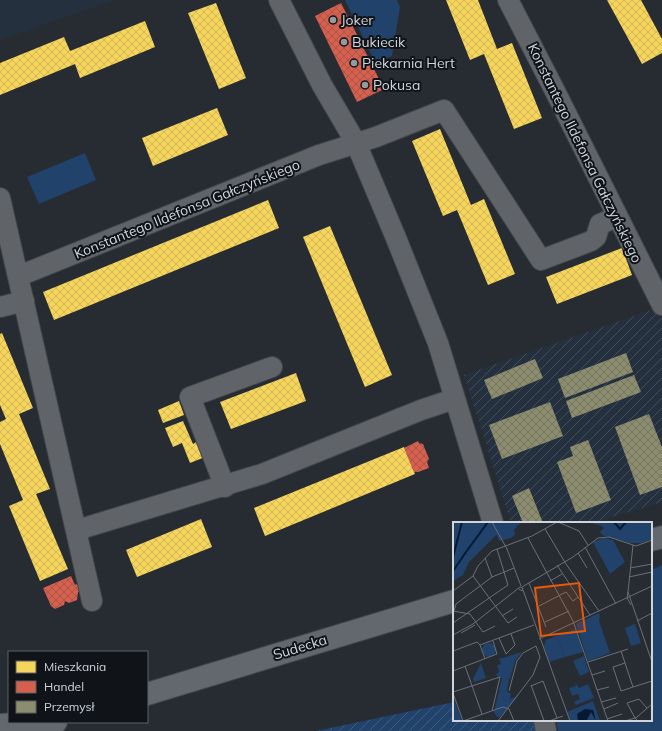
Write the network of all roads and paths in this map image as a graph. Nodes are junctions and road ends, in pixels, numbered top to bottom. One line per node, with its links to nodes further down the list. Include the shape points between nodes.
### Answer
1 (279, 0): 3 (street, via 322,85)
2 (508, 0): 5 (street, Konstantego Ildefonsa Gałczyńskiego, via 556,91)
3 (356, 143): 5 (street, Konstantego Ildefonsa Gałczyńskiego, via 444,110 541,260 591,241 596,237 600,224); 6 (street, Konstantego Ildefonsa Gałczyńskiego, via 312,158); 11 (street, via 438,343)
4 (0, 198): 6 (street)
5 (617, 217): 8 (street, Konstantego Ildefonsa Gałczyńskiego)
6 (19, 276): 7 (street)
7 (24, 301): 9 (street); 14 (street)
8 (662, 306)
9 (0, 307)
10 (272, 367): 12 (street, via 190,397)
11 (454, 399): 12 (street, via 300,460); 13 (street)
12 (225, 486): 14 (street)
13 (493, 522)
14 (77, 530): 17 (street)
15 (662, 537): 16 (street)
16 (652, 540)
17 (92, 601)
18 (453, 601): 19 (street, Sudecka)
19 (148, 694)
20 (544, 721): 25 (street)
21 (38, 723): 23 (street)
22 (55, 723): 24 (street)
23 (0, 725)
24 (41, 731)
25 (546, 731)

